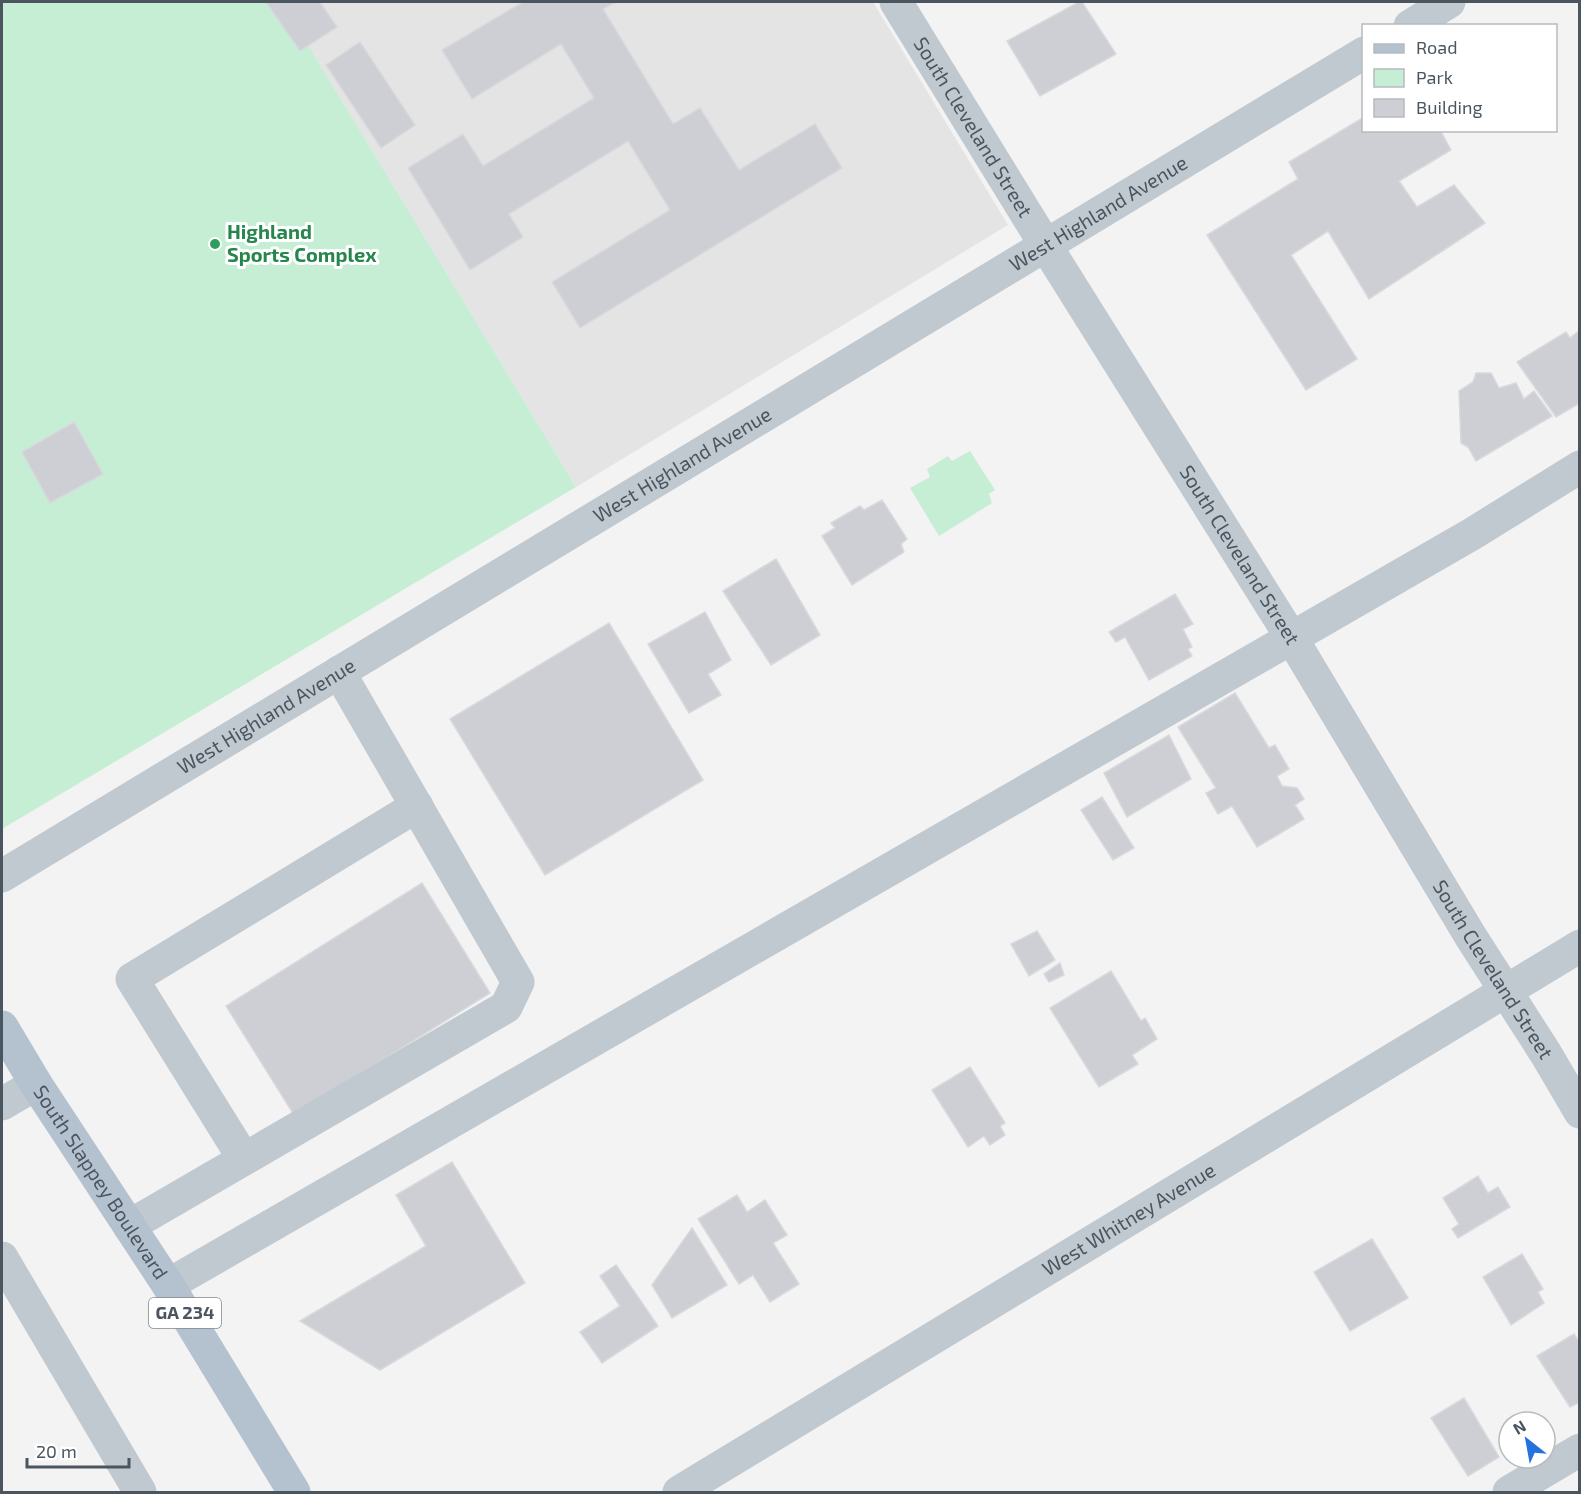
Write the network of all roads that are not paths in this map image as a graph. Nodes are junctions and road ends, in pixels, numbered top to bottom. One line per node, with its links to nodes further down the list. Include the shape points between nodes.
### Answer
1 (896, 2): 5 (street, South Cleveland Street)
2 (1449, 2): 3 (street)
3 (1413, 24)
4 (1362, 54): 5 (street, West Highland Avenue)
5 (1046, 246): 7 (street, South Cleveland Street); 8 (street, West Highland Avenue)
6 (1580, 467): 7 (street)
7 (1291, 637): 12 (street, South Cleveland Street); 20 (street)
8 (339, 672): 9 (street); 10 (street, West Highland Avenue)
9 (417, 806): 17 (street, via 518,982 506,1007); 17 (street, via 132,979)
10 (2, 876)
11 (1580, 946): 12 (street, West Whitney Avenue)
12 (1507, 991): 16 (street, South Cleveland Street); 24 (street, West Whitney Avenue)
13 (2, 1027): 14 (main road, South Slappey Boulevard / GA 234)
14 (36, 1084): 15 (street); 18 (main road, South Slappey Boulevard / GA 234)
15 (2, 1104)
16 (1580, 1112)
17 (244, 1159): 18 (street)
18 (129, 1226): 20 (main road, South Slappey Boulevard / GA 234)
19 (2, 1258): 22 (street)
20 (168, 1285): 23 (main road, South Slappey Boulevard / GA 234)
21 (1580, 1450): 25 (street)
22 (130, 1489)
23 (294, 1492)
24 (679, 1492)
25 (1509, 1492)

